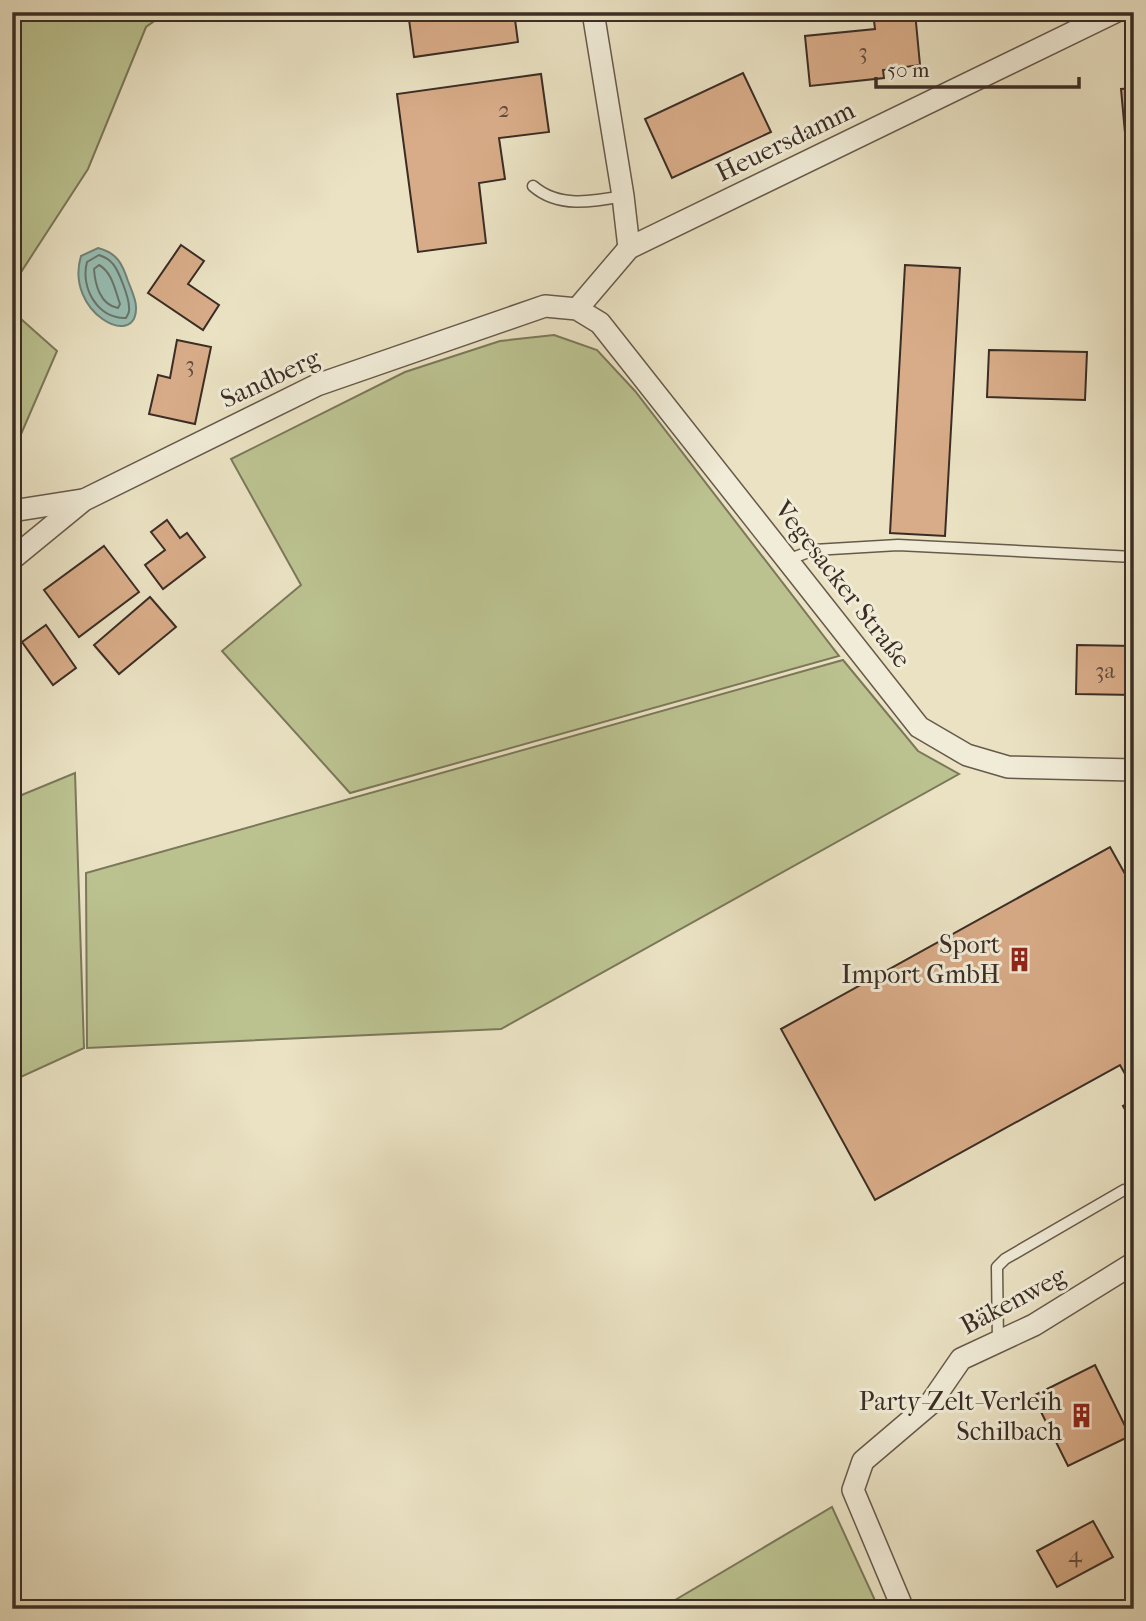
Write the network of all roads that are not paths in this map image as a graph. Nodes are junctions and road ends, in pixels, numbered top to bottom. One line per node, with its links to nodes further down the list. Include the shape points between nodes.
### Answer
1 (593, 12): 4 (street)
2 (1115, 12): 5 (street, Heuersdamm)
3 (533, 186): 4 (lane, via 544,195 571,202)
4 (623, 196): 5 (street)
5 (629, 248): 6 (street, Heuersdamm)
6 (577, 309): 7 (street, Sandberg, via 545,306 317,385); 11 (street, Vegesacker Straße, via 600,323)
7 (84, 500): 8 (street); 10 (street, Sandberg)
8 (12, 512)
9 (1134, 557): 11 (lane, via 898,545 814,550)
10 (12, 559)
11 (788, 560): 12 (street, Vegesacker Straße, via 919,727 967,755 1008,767)
12 (1134, 770)
13 (1124, 1190): 15 (lane, via 997,1267)
14 (1134, 1263): 15 (street, Bäkenweg)
15 (998, 1342): 16 (street, Bäkenweg, via 961,1359 930,1404 863,1461 853,1490)
16 (903, 1609)

